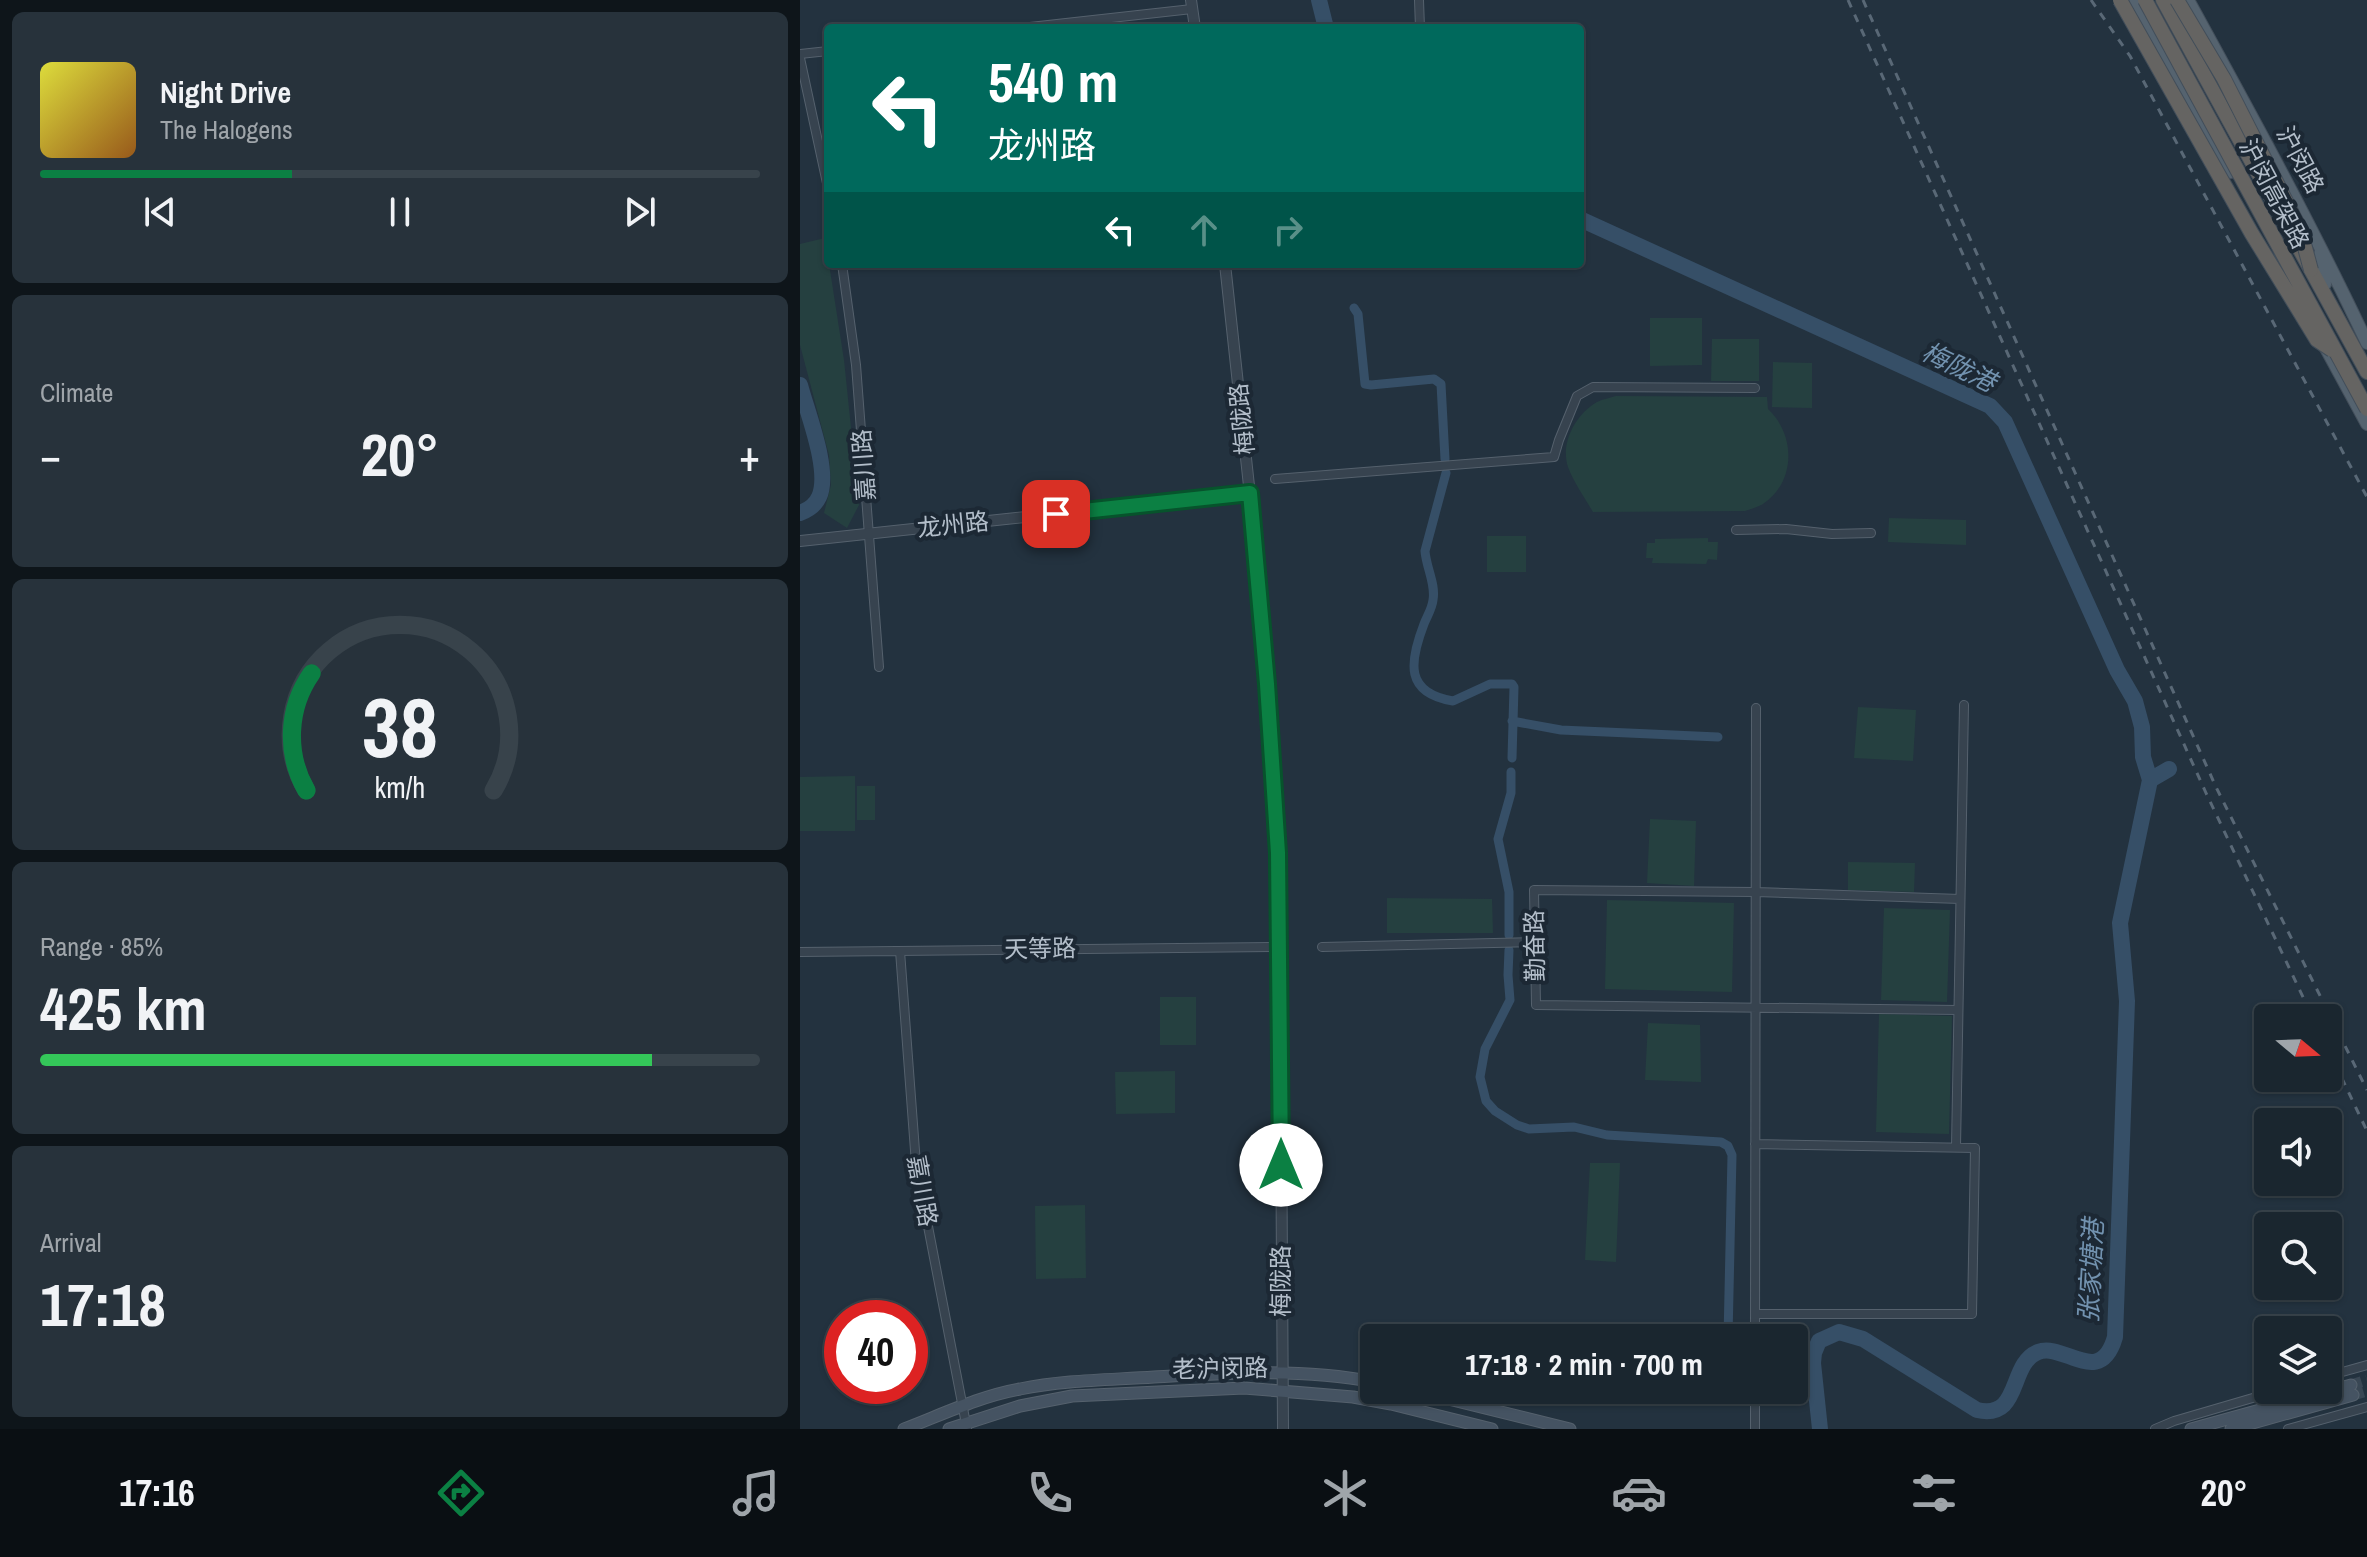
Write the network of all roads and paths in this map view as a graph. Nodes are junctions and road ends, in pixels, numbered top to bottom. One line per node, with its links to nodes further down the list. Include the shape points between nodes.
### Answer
1 (1419, 0): 11 (street)
2 (2120, 0): 24 (highway, bridge, via 2252,234 2317,340)
3 (2135, 0): 21 (main road)
4 (2145, 0): 24 (highway, 沪闵高架路, bridge)
5 (2164, 0): 18 (highway, 沪闵高架路, bridge); 19 (main road, 沪闵路)
6 (2177, 0): 18 (highway, bridge, via 2224,79 2300,229)
7 (2188, 0): 15 (main road, 沪闵路)
8 (1192, 4): 9 (street); 10 (street)
9 (1050, 24)
10 (1194, 24)
11 (1420, 24)
12 (824, 52): 13 (street)
13 (800, 56): 14 (street)
14 (824, 169)
15 (2317, 240): 19 (main road); 22 (main road, 沪闵路)
16 (843, 268): 34 (street, 嘉川路)
17 (1225, 268): 32 (street, 梅陇路)
18 (2311, 270): 26 (highway, 沪闵高架路)
19 (2325, 284): 20 (main road, 沪闵路)
20 (2341, 313): 23 (main road, 沪闵路); 25 (main road, 沪闵路)
21 (2314, 324): 28 (main road); 30 (main road)
22 (2367, 343)
23 (2367, 349)
24 (2334, 352): 29 (highway, 沪闵高架路, bridge)
25 (2367, 363)
26 (2367, 372)
27 (1755, 388): 31 (street, via 1593,387 1577,396 1554,457)
28 (2367, 402)
29 (2367, 409)
30 (2367, 424)
31 (1275, 479)
32 (1250, 493): 34 (street, 龙州路); 43 (street, 梅陇路, via 1275,782)
33 (1736, 530): 35 (street)
34 (870, 533): 36 (street, 龙州路); 37 (street, 嘉川路)
35 (1871, 533)
36 (800, 541)
37 (879, 667)
38 (1964, 705): 41 (street)
39 (1756, 708): 40 (street)
40 (1755, 892): 41 (street, 勤奋路); 42 (street, 勤奋路, via 1534,890); 47 (street)
41 (1960, 899): 48 (street)
42 (1536, 942): 44 (street); 47 (street, 勤奋路, via 1536,1005)
43 (1280, 947): 45 (street, 天等路); 55 (street, 梅陇路)
44 (1322, 947)
45 (900, 951): 46 (street, 天等路); 61 (street, 嘉川路, via 916,1164)
46 (800, 952)
47 (1755, 1008): 48 (street, 勤奋路); 49 (street)
48 (1958, 1010): 50 (street)
49 (1755, 1144): 50 (street); 51 (street)
50 (1956, 1147): 51 (street, via 1975,1148 1972,1314)
51 (1755, 1314): 52 (street)
52 (1755, 1324)
53 (2367, 1365): 54 (street)
54 (2342, 1372)
55 (1281, 1373): 56 (main road, 老沪闵路); 57 (street, 梅陇路); 61 (main road, 老沪闵路, via 1071,1382 1017,1389)
56 (1360, 1381)
57 (1282, 1389): 64 (main road, 老沪闵路, via 1072,1396 1020,1406); 67 (street, 梅陇路); 68 (main road, 老沪闵路, via 1391,1404)
58 (2254, 1398): 71 (street)
59 (1462, 1404): 63 (main road)
60 (1755, 1404): 70 (street)
61 (963, 1406): 64 (street, 嘉川路); 65 (main road, 老沪闵路)
62 (2367, 1407): 74 (street)
63 (1537, 1425): 69 (main road)
64 (967, 1426): 66 (main road, 老沪闵路)
65 (904, 1429)
66 (949, 1429)
67 (1283, 1429)
68 (1492, 1429)
69 (1570, 1429)
70 (1755, 1429)
71 (2155, 1429)
72 (2191, 1429): 73 (main road, via 2352,1390)
73 (2231, 1429)
74 (2288, 1429)

